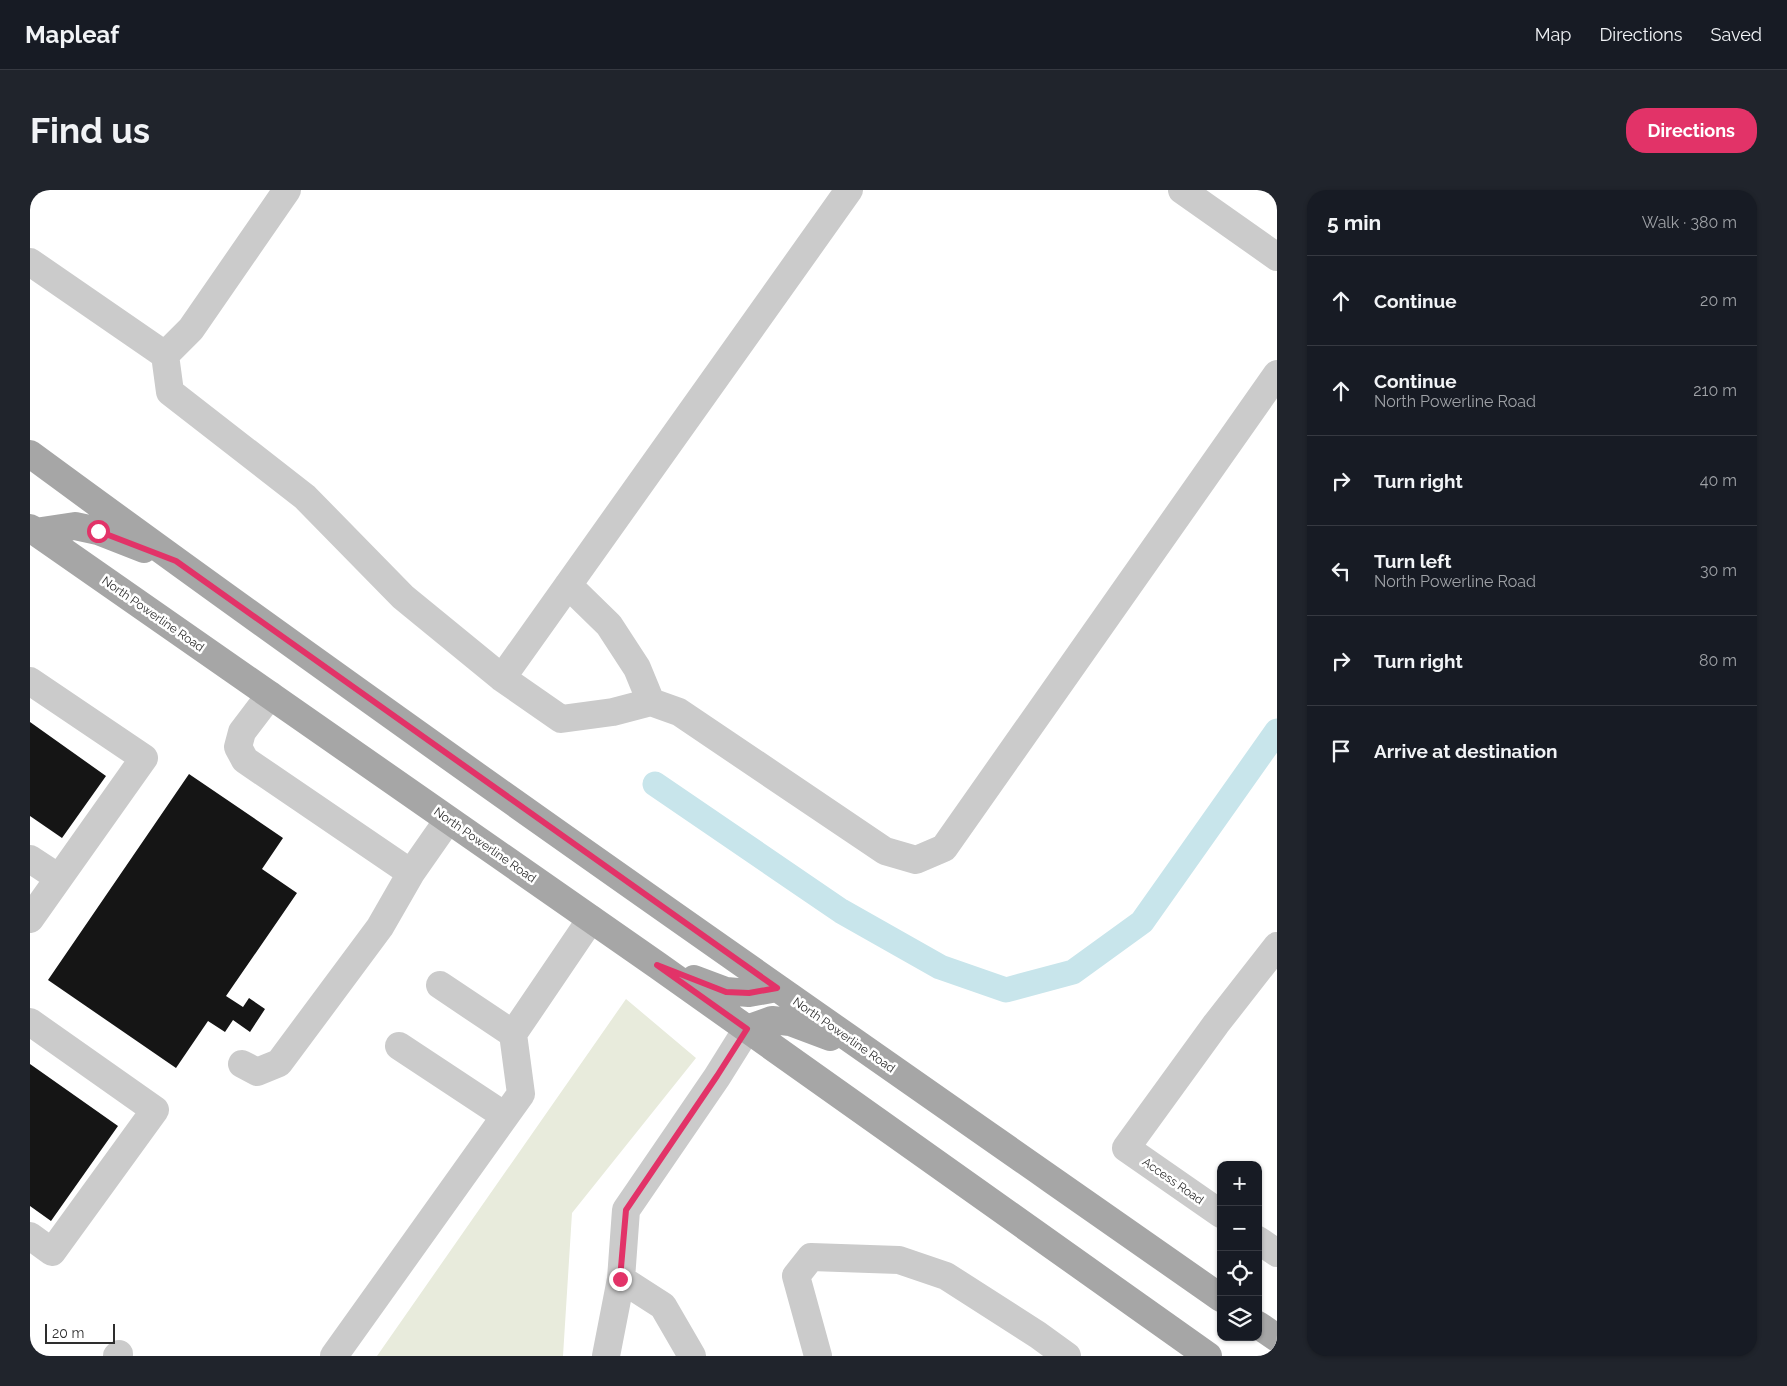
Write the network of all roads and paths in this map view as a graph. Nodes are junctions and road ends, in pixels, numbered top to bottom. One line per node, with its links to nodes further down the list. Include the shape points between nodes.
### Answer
1 (287, 190): 6 (street, via 192,329)
2 (849, 190): 11 (street)
3 (1182, 190): 4 (street)
4 (1277, 257)
5 (30, 262): 6 (street)
6 (165, 355): 12 (street, via 170,392 305,497 403,597)
7 (1277, 374): 15 (street, via 944,848 916,860 885,851 679,712)
8 (30, 454): 10 (main road, North Powerline Road)
9 (32, 533): 10 (main road, via 75,526 98,531); 14 (main road, North Powerline Road)
10 (176, 561): 25 (main road, North Powerline Road)
11 (568, 585): 12 (street); 15 (street, via 610,625 638,668)
12 (502, 678): 15 (street, via 561,718 613,712)
13 (30, 681): 19 (street, via 144,758)
14 (270, 695): 16 (main road, North Powerline Road); 18 (street, via 242,732 238,747 246,760)
15 (651, 702)
16 (448, 820): 18 (street); 21 (main road, North Powerline Road)
17 (30, 858): 19 (street)
18 (411, 873): 31 (street, via 380,927 280,1063 257,1072)
19 (59, 878): 20 (street)
20 (30, 919)
21 (591, 919): 23 (main road, North Powerline Road); 28 (street)
22 (1277, 946): 33 (street, Access Road, via 1126,1148)
23 (657, 965): 25 (main road, via 726,992 749,993); 27 (main road, North Powerline Road)
24 (440, 985): 28 (street)
25 (777, 988): 30 (main road, North Powerline Road)
26 (30, 1022): 34 (street, via 155,1110 52,1252)
27 (747, 1029): 30 (main road, via 772,1020 790,1022); 35 (street, via 626,1210); 44 (main road, North Powerline Road)
28 (513, 1034): 32 (street, via 521,1094)
29 (399, 1046): 32 (street)
30 (869, 1052): 36 (main road, North Powerline Road)
31 (242, 1064)
32 (505, 1116): 39 (street)
33 (1217, 1211)
34 (30, 1236)
35 (620, 1279): 40 (street); 41 (street, via 663,1306)
36 (1218, 1296)
37 (1262, 1328): 38 (main road)
38 (1277, 1338)
39 (334, 1356)
40 (606, 1356)
41 (692, 1356)
42 (818, 1356): 43 (street, via 796,1276 811,1257 899,1260 946,1276)
43 (1067, 1356)
44 (1208, 1356)

